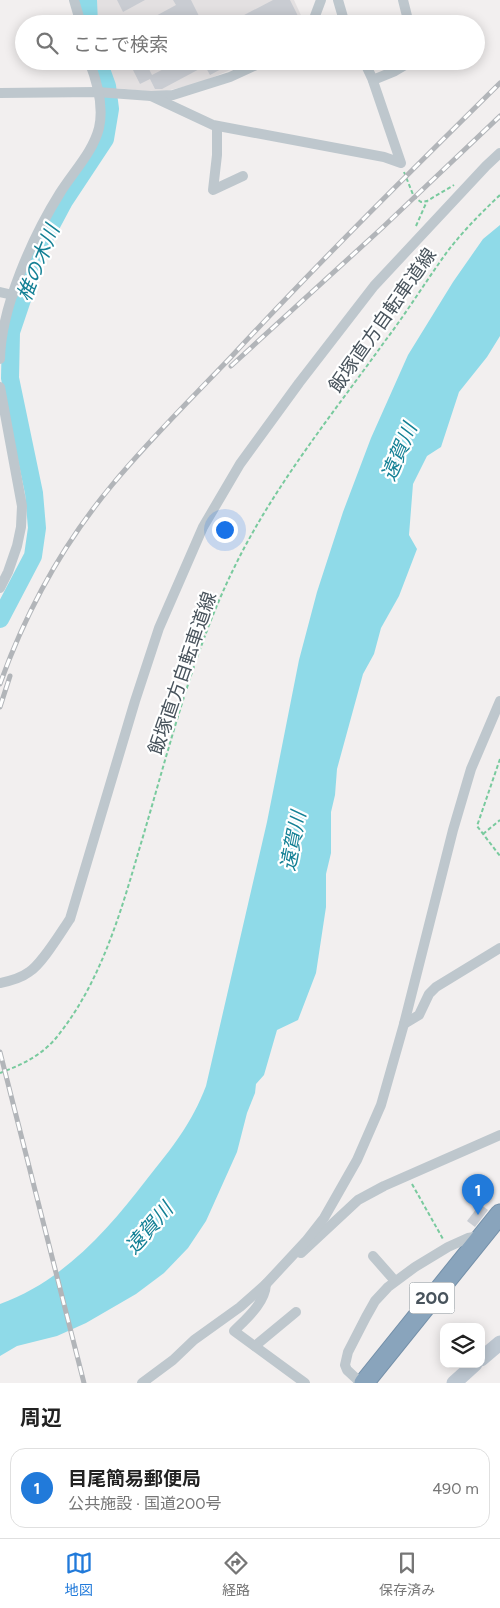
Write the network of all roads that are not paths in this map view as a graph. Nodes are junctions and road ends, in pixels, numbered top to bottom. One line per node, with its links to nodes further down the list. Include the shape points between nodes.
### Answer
1 (74, 0): 5 (street)
2 (321, 0): 6 (street)
3 (338, 0): 7 (street)
4 (403, 0): 8 (street)
5 (78, 15)
6 (315, 15)
7 (342, 15)
8 (407, 15)
9 (92, 70): 14 (street)
10 (247, 70): 16 (street, via 174,95)
11 (368, 70): 13 (street)
12 (397, 70): 13 (street)
13 (373, 80): 17 (street, via 401,163 384,156)
14 (98, 92): 15 (street); 16 (street); 21 (street, via 100,112 95,139 48,212 30,247)
15 (0, 93)
16 (151, 96): 17 (street)
17 (217, 126): 19 (street, via 213,190)
18 (500, 153): 27 (street, via 374,286 240,464 204,527 159,628 70,919 32,971)
19 (243, 176)
20 (0, 292): 21 (street)
21 (13, 295): 22 (street, via 0,342)
22 (0, 359)
23 (0, 388): 24 (street, via 22,506 17,546)
24 (0, 588)
25 (500, 701): 28 (street, via 471,770 453,830)
26 (500, 948): 28 (street, via 436,987 419,1015)
27 (0, 983)
28 (404, 1024): 33 (street, via 381,1105 358,1160 324,1218)
29 (500, 1135): 33 (street, via 358,1200 306,1251)
30 (500, 1214): 31 (highway, 200)
31 (479, 1239): 34 (street, via 468,1238 448,1247); 43 (highway, 200)
32 (372, 1256): 34 (street)
33 (286, 1263): 35 (street)
34 (395, 1281): 43 (street, via 375,1301 348,1352 345,1366)
35 (266, 1284): 38 (street, via 262,1299 234,1331); 41 (street)
36 (291, 1313): 38 (street)
37 (500, 1342): 39 (street)
38 (255, 1346): 42 (street)
39 (485, 1355)
40 (471, 1368): 44 (street)
41 (146, 1382)
42 (305, 1383)
43 (362, 1383)
44 (454, 1383)

